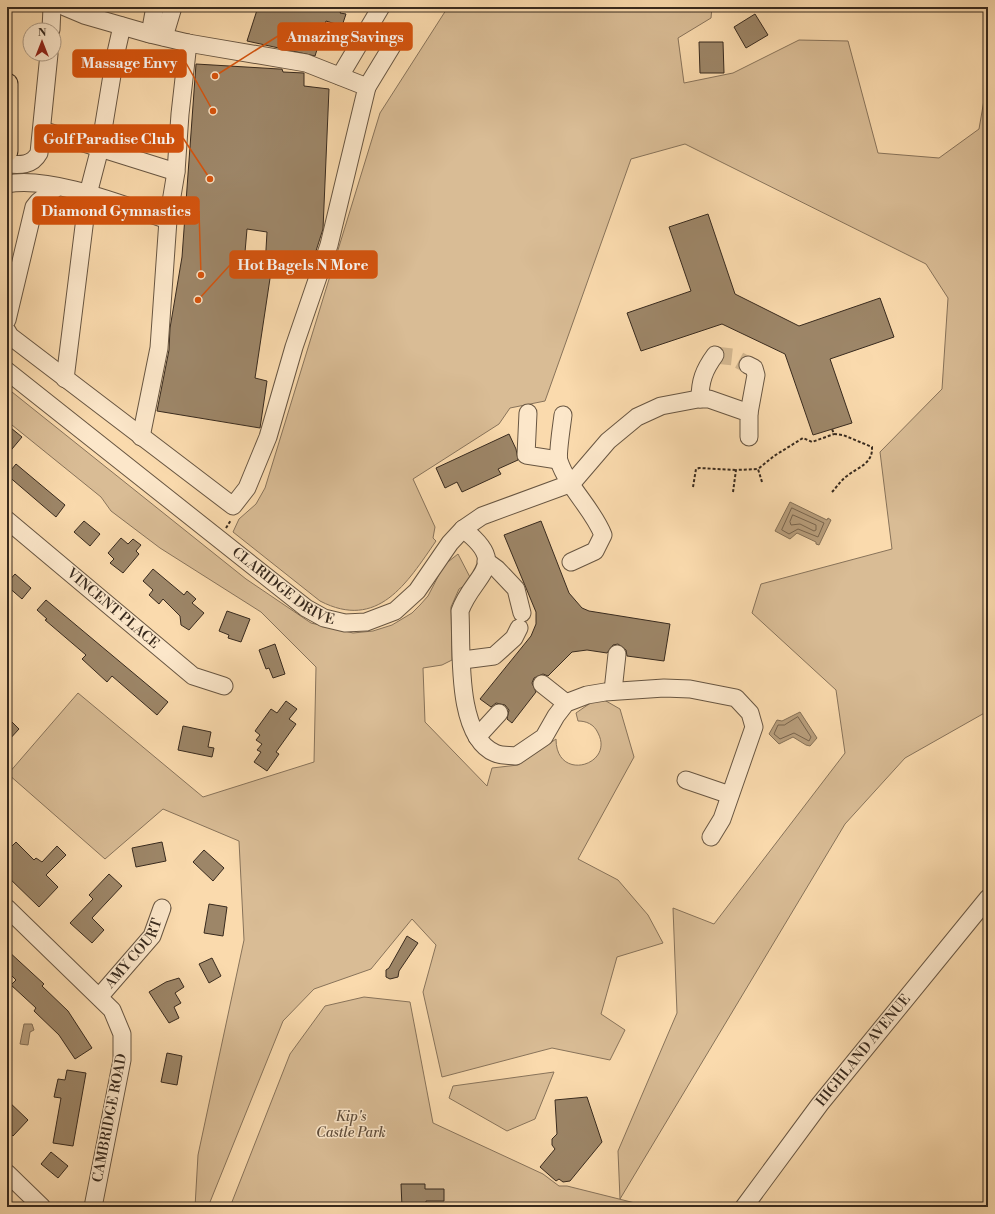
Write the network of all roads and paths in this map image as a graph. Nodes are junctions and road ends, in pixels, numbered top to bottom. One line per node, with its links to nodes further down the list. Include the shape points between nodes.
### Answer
1 (52, 7): 7 (street)
2 (65, 7): 6 (street)
3 (153, 7): 9 (street)
4 (173, 7): 9 (street)
5 (382, 7): 13 (street)
6 (86, 11): 8 (street)
7 (51, 22)
8 (122, 26): 9 (street); 17 (street)
9 (157, 36): 10 (street)
10 (188, 43): 13 (street, via 306,63); 20 (street)
11 (392, 46): 15 (street)
12 (48, 62): 16 (street)
13 (340, 76): 15 (street)
14 (7, 84): 18 (main road)
15 (367, 87): 38 (street, via 329,245 294,347 268,437 247,488 233,506)
16 (42, 130): 17 (street); 19 (street, via 39,153 33,160 21,165)
17 (100, 148): 20 (street); 23 (street)
18 (7, 152)
19 (7, 164)
20 (176, 172): 24 (street)
21 (7, 184): 22 (street, via 32,181)
22 (58, 187): 23 (street); 25 (street, via 34,207 18,278)
23 (88, 194): 24 (street); 31 (street)
24 (168, 220): 38 (street, via 159,348)
25 (9, 302): 26 (street)
26 (7, 320)
27 (7, 331): 31 (street)
28 (715, 355): 32 (street, via 700,381)
29 (748, 366): 34 (street, via 754,368 756,375)
30 (7, 371): 52 (street, CLARIDGE DRIVE, via 306,608 324,618 356,623 376,620 395,612 417,591 450,543)
31 (65, 379): 38 (street)
32 (700, 399): 34 (street, via 709,399); 46 (street, via 661,406 637,418 608,441)
33 (528, 413): 42 (street, via 526,455)
34 (749, 413): 39 (street)
35 (563, 415): 42 (street)
36 (832, 429): 37 (path)
37 (834, 434): 40 (path, via 812,442 803,438); 49 (path, via 872,447 872,453 861,468 847,475)
38 (141, 437)
39 (749, 437)
40 (782, 452): 41 (path); 43 (path)
41 (784, 455)
42 (558, 460): 46 (street)
43 (758, 469): 44 (path); 45 (path)
44 (736, 470): 47 (path, via 696,469); 48 (path)
45 (762, 482)
46 (572, 483): 52 (street, CLARIDGE DRIVE, via 482,516); 55 (street, via 598,522 603,535 595,551)
47 (693, 487)
48 (733, 492)
49 (832, 492)
50 (234, 516): 53 (path)
51 (7, 520): 59 (street, VINCENT PLACE, via 193,676)
52 (463, 529): 54 (street, via 479,541 486,554)
53 (225, 530)
54 (486, 562): 57 (street, via 487,567 465,597 460,611); 57 (street, via 516,589 520,621 514,638 494,656)
55 (571, 562)
56 (616, 654): 60 (street)
57 (463, 660): 63 (street, via 465,707)
58 (542, 684): 61 (street)
59 (224, 686)
60 (613, 692): 61 (street, via 587,695); 65 (street, via 664,688 690,689 736,698 750,713 754,727)
61 (566, 702): 63 (street, via 544,738 516,756 496,754)
62 (499, 713): 63 (street)
63 (477, 737)
64 (686, 780): 65 (street)
65 (730, 795): 66 (street, via 722,819)
66 (711, 837)
67 (988, 898): 74 (street, HIGHLAND AVENUE, via 820,1104)
68 (7, 908): 70 (street, CAMBRIDGE ROAD)
69 (162, 908): 70 (street, AMY COURT, via 152,936)
70 (100, 996): 73 (street, CAMBRIDGE ROAD, via 117,1017 124,1052)
71 (7, 1173): 72 (street)
72 (42, 1207)
73 (93, 1207)
74 (744, 1207)

